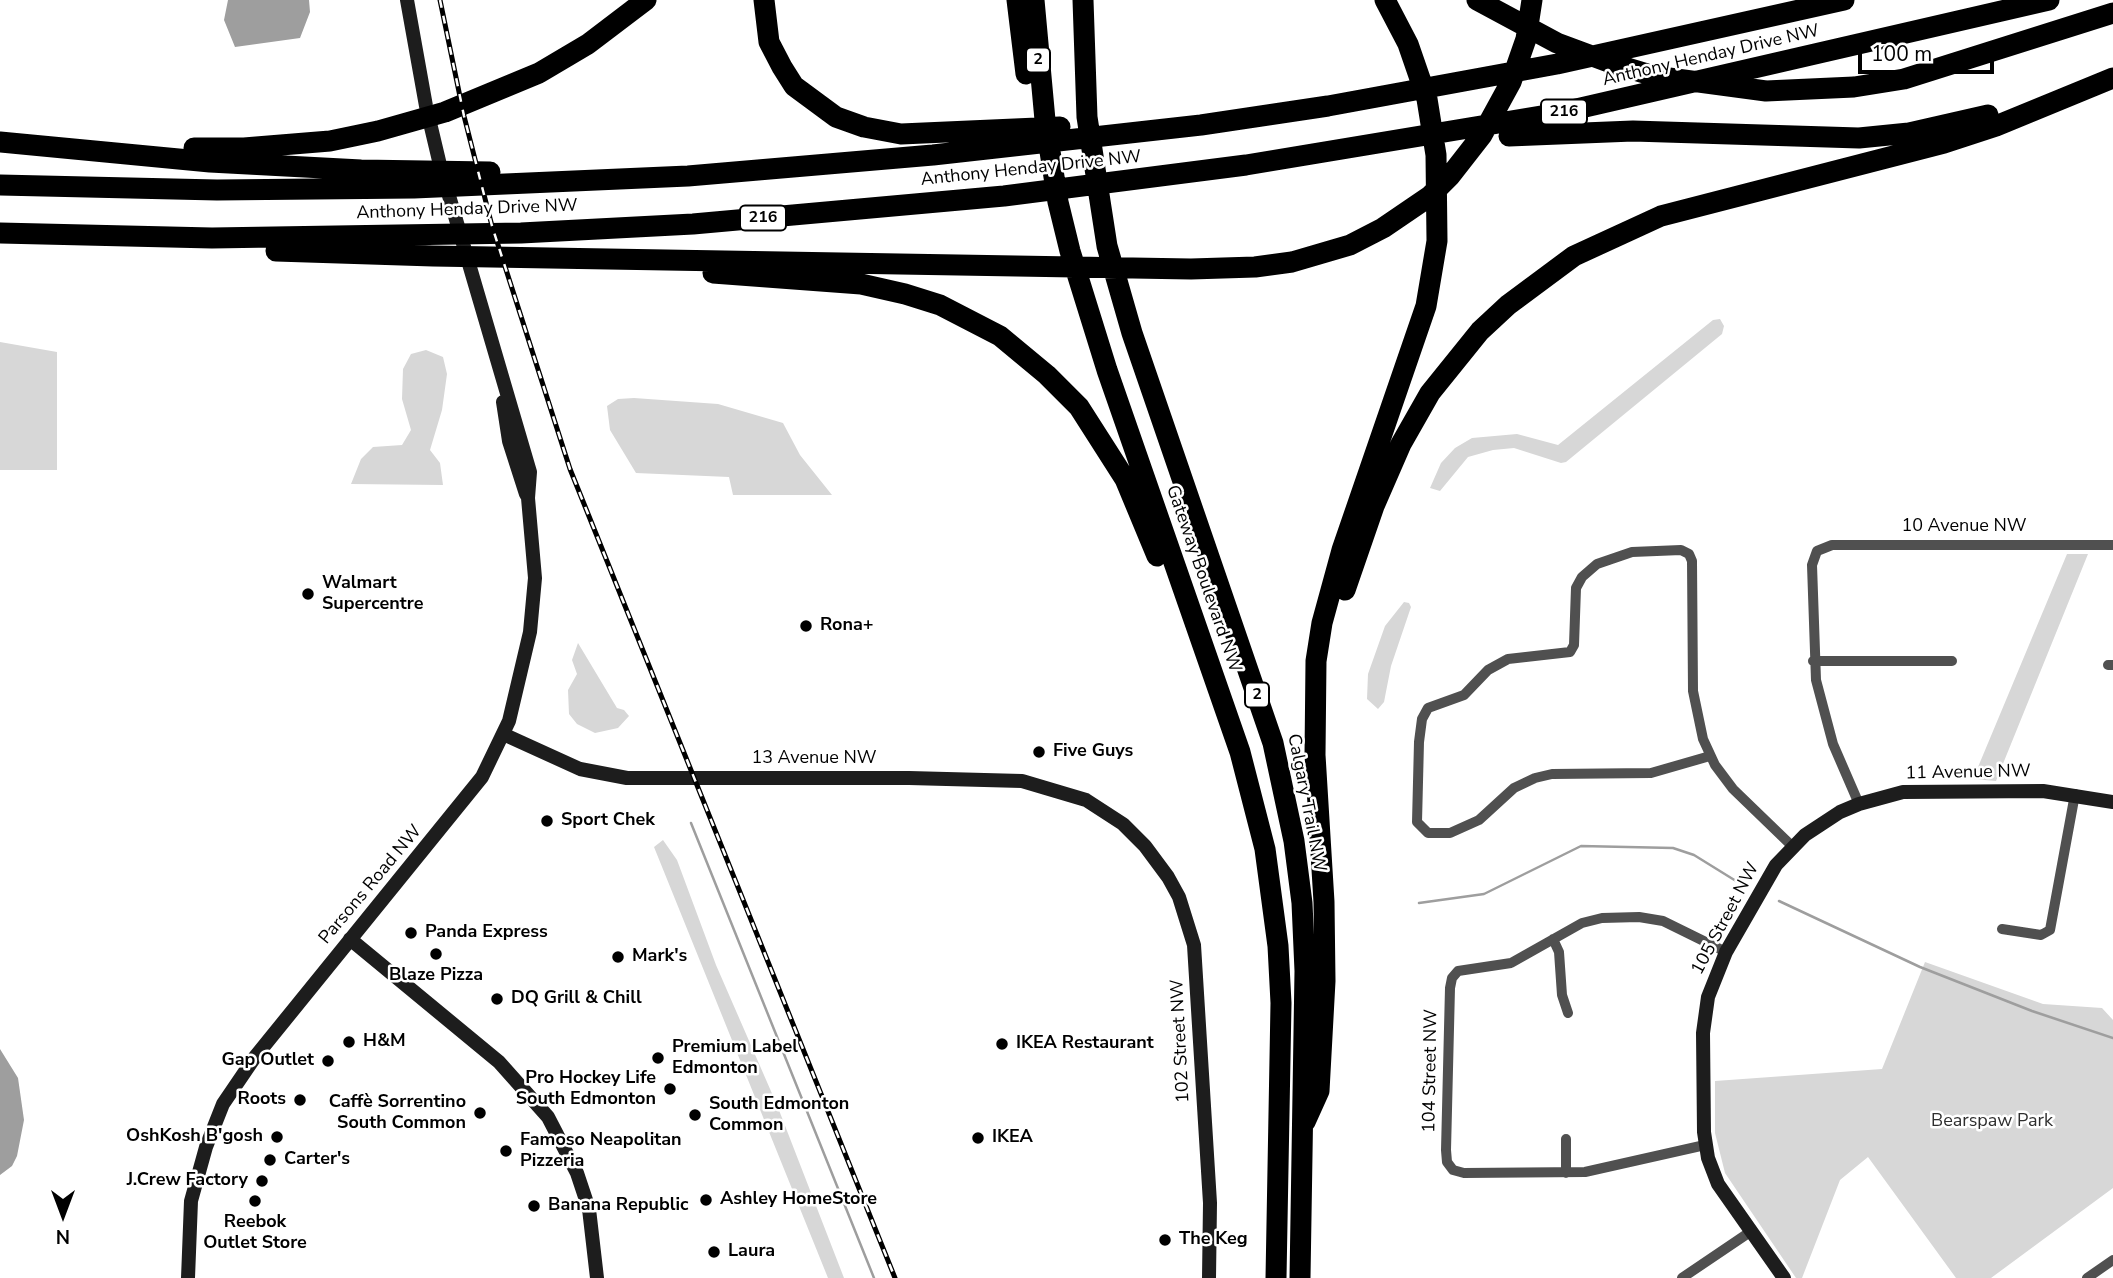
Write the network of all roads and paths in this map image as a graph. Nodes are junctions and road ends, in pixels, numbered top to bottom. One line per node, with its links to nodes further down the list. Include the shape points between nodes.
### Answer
1 (407, 0): 30 (street, Parsons Road NW, via 426,106 493,346 509,441 528,498 534,600 522,675)
2 (633, 0): 16 (highway)
3 (646, 0): 16 (highway, via 565,58)
4 (764, 0): 19 (highway, via 769,42 782,67 794,86 836,117 901,134)
5 (1017, 0): 25 (highway, via 1032,120 1057,240)
6 (1034, 0): 25 (highway, Gateway Boulevard NW / 2, via 1055,181)
7 (1083, 0): 43 (highway, Calgary Trail NW / 2, via 1090,148 1116,279 1285,790 1305,971)
8 (1385, 0): 29 (highway, via 1408,44 1427,99 1436,155 1437,241 1414,349 1322,623)
9 (1477, 0): 13 (highway, via 1557,43 1611,63 1654,76 1766,91 1854,87 1904,79)
10 (1532, 0): 24 (highway, via 1520,60 1494,115 1450,176 1407,213 1350,244 1292,262 1165,268)
11 (1844, 0): 19 (highway, Anthony Henday Drive NW, via 1557,64 1328,106)
12 (2049, 0): 17 (highway, Anthony Henday Drive NW / 216)
13 (2113, 13)
14 (2113, 70): 17 (highway, via 2003,110 1897,135)
15 (2113, 78): 29 (highway, via 1944,143 1661,216 1574,256 1534,285 1480,331 1416,415 1374,506 1351,570)
16 (511, 83): 18 (highway, via 400,126 330,141 244,148)
17 (1486, 133): 23 (highway, Anthony Henday Drive NW / 216, via 1312,164 1246,165 1004,197 693,224 426,235)
18 (0, 141): 20 (highway)
19 (997, 141): 20 (highway, Anthony Henday Drive NW, via 688,176 622,172)
20 (415, 179): 21 (highway, Anthony Henday Drive NW, via 217,190)
21 (0, 185)
22 (0, 233): 23 (highway, Anthony Henday Drive NW / 216)
23 (68, 235): 24 (highway, via 170,247)
24 (526, 258): 31 (highway, via 592,267 861,284 940,305 1000,336 1079,407 1109,451 1144,525 1220,723)
25 (1107, 370): 31 (highway, Gateway Boulevard NW / 2)
26 (2113, 545): 27 (street, 10 Avenue NW, via 1832,545 1817,551 1812,559)
27 (1813, 661): 28 (street); 35 (street, via 1825,719)
28 (1952, 661)
29 (1315, 702): 43 (highway, via 1325,981 1319,1091)
30 (503, 734): 36 (street, 13 Avenue NW, via 580,769 627,778 1022,781 1086,800); 39 (street, Parsons Road NW, via 474,789)
31 (1240, 752): 52 (highway, Gateway Boulevard NW / 2, via 1265,849 1278,946)
32 (1710, 755): 32 (street, via 1693,700 1689,554 1642,550 1597,564 1581,577 1570,652 1508,659 1488,670 1464,695 1428,708 1419,742 1417,816 1421,829 1434,834 1460,830 1479,820 1514,788 1535,778 1651,774); 37 (street, via 1733,789)
33 (2075, 794): 34 (street, 11 Avenue NW); 35 (street, 11 Avenue NW, via 1923,791); 38 (street, via 2050,930 2041,935)
34 (2113, 802)
35 (1859, 804): 37 (street, 11 Avenue NW, via 1820,824)
36 (1123, 824): 51 (street, 102 Street NW, via 1168,877 1194,945 1210,1203)
37 (1792, 846): 41 (street, 105 Street NW, via 1765,882)
38 (2002, 929)
39 (350, 939): 49 (street, Parsons Road NW, via 223,1104 191,1201); 50 (street, via 499,1062 548,1117 577,1173 589,1209)
40 (1553, 939): 41 (street, via 1593,920 1639,917 1673,924); 42 (street); 46 (street, 104 Street NW, via 1511,963 1454,974 1446,1150 1450,1168 1464,1173)
41 (1726, 952): 45 (street, 105 Street NW, via 1713,981 1704,1022)
42 (1568, 1013)
43 (1302, 1129): 53 (highway, Calgary Trail NW / 2)
44 (1566, 1139): 46 (street)
45 (1705, 1145): 46 (street, via 1605,1169); 47 (street, 105 Street NW, via 1718,1184)
46 (1566, 1173)
47 (1751, 1232): 54 (street); 55 (street, 105 Street NW)
48 (2113, 1260): 56 (street)
49 (188, 1278)
50 (597, 1278)
51 (1209, 1278)
52 (1276, 1278)
53 (1300, 1278)
54 (1682, 1278)
55 (1784, 1278)
56 (2087, 1278)

